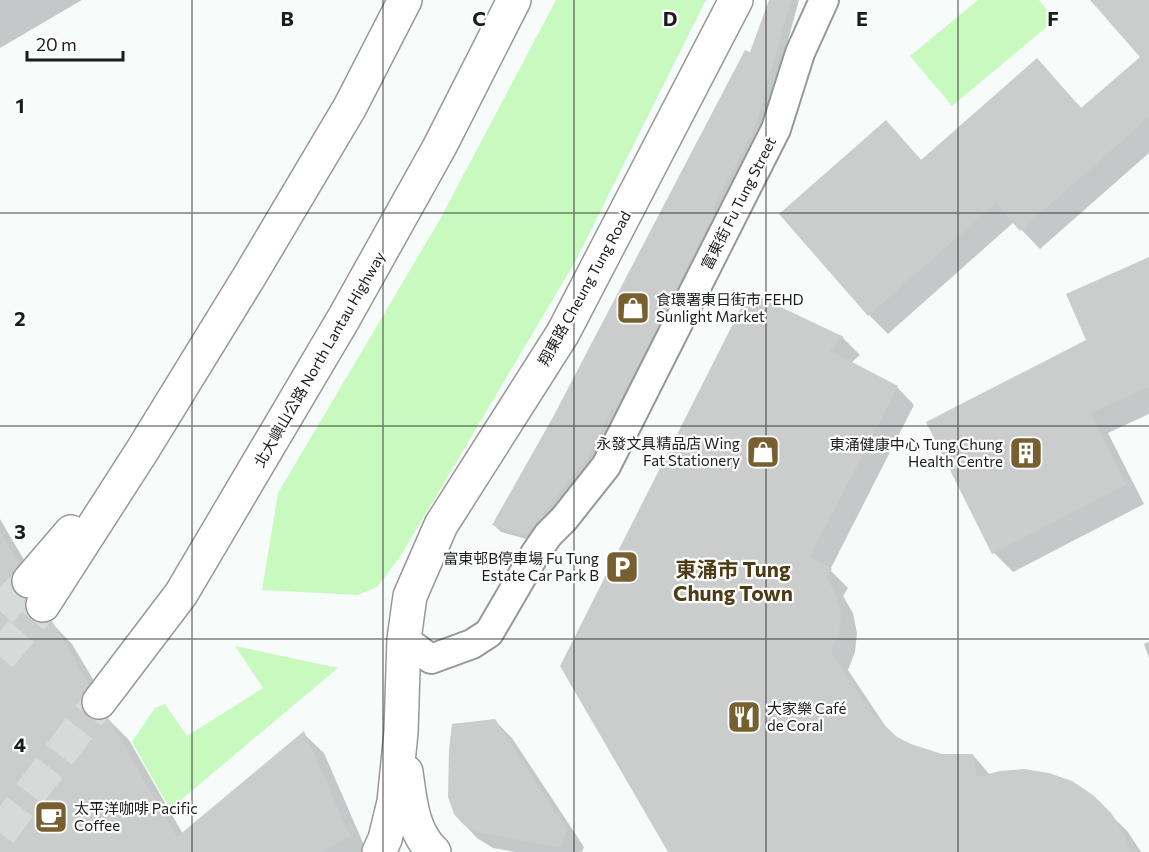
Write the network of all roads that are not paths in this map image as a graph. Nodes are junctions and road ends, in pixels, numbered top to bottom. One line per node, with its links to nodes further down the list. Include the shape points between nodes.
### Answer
1 (405, 0): 5 (main road, via 350,107 142,451)
2 (514, 0): 7 (main road, 北大嶼山公路 North Lantau Highway, via 440,146 344,318 181,594)
3 (736, 0): 6 (main road, 翔東路 Cheung Tung Road, via 563,333 441,525 410,596)
4 (824, 0): 6 (street, 富東街 Fu Tung Street, via 800,53 776,129 606,466 535,554 489,633 472,644 431,658)
5 (36, 593)
6 (404, 639): 8 (main road)
7 (99, 702)
8 (401, 732): 9 (main road, via 393,802); 10 (main road, via 414,819)
9 (379, 852)
10 (434, 852)

